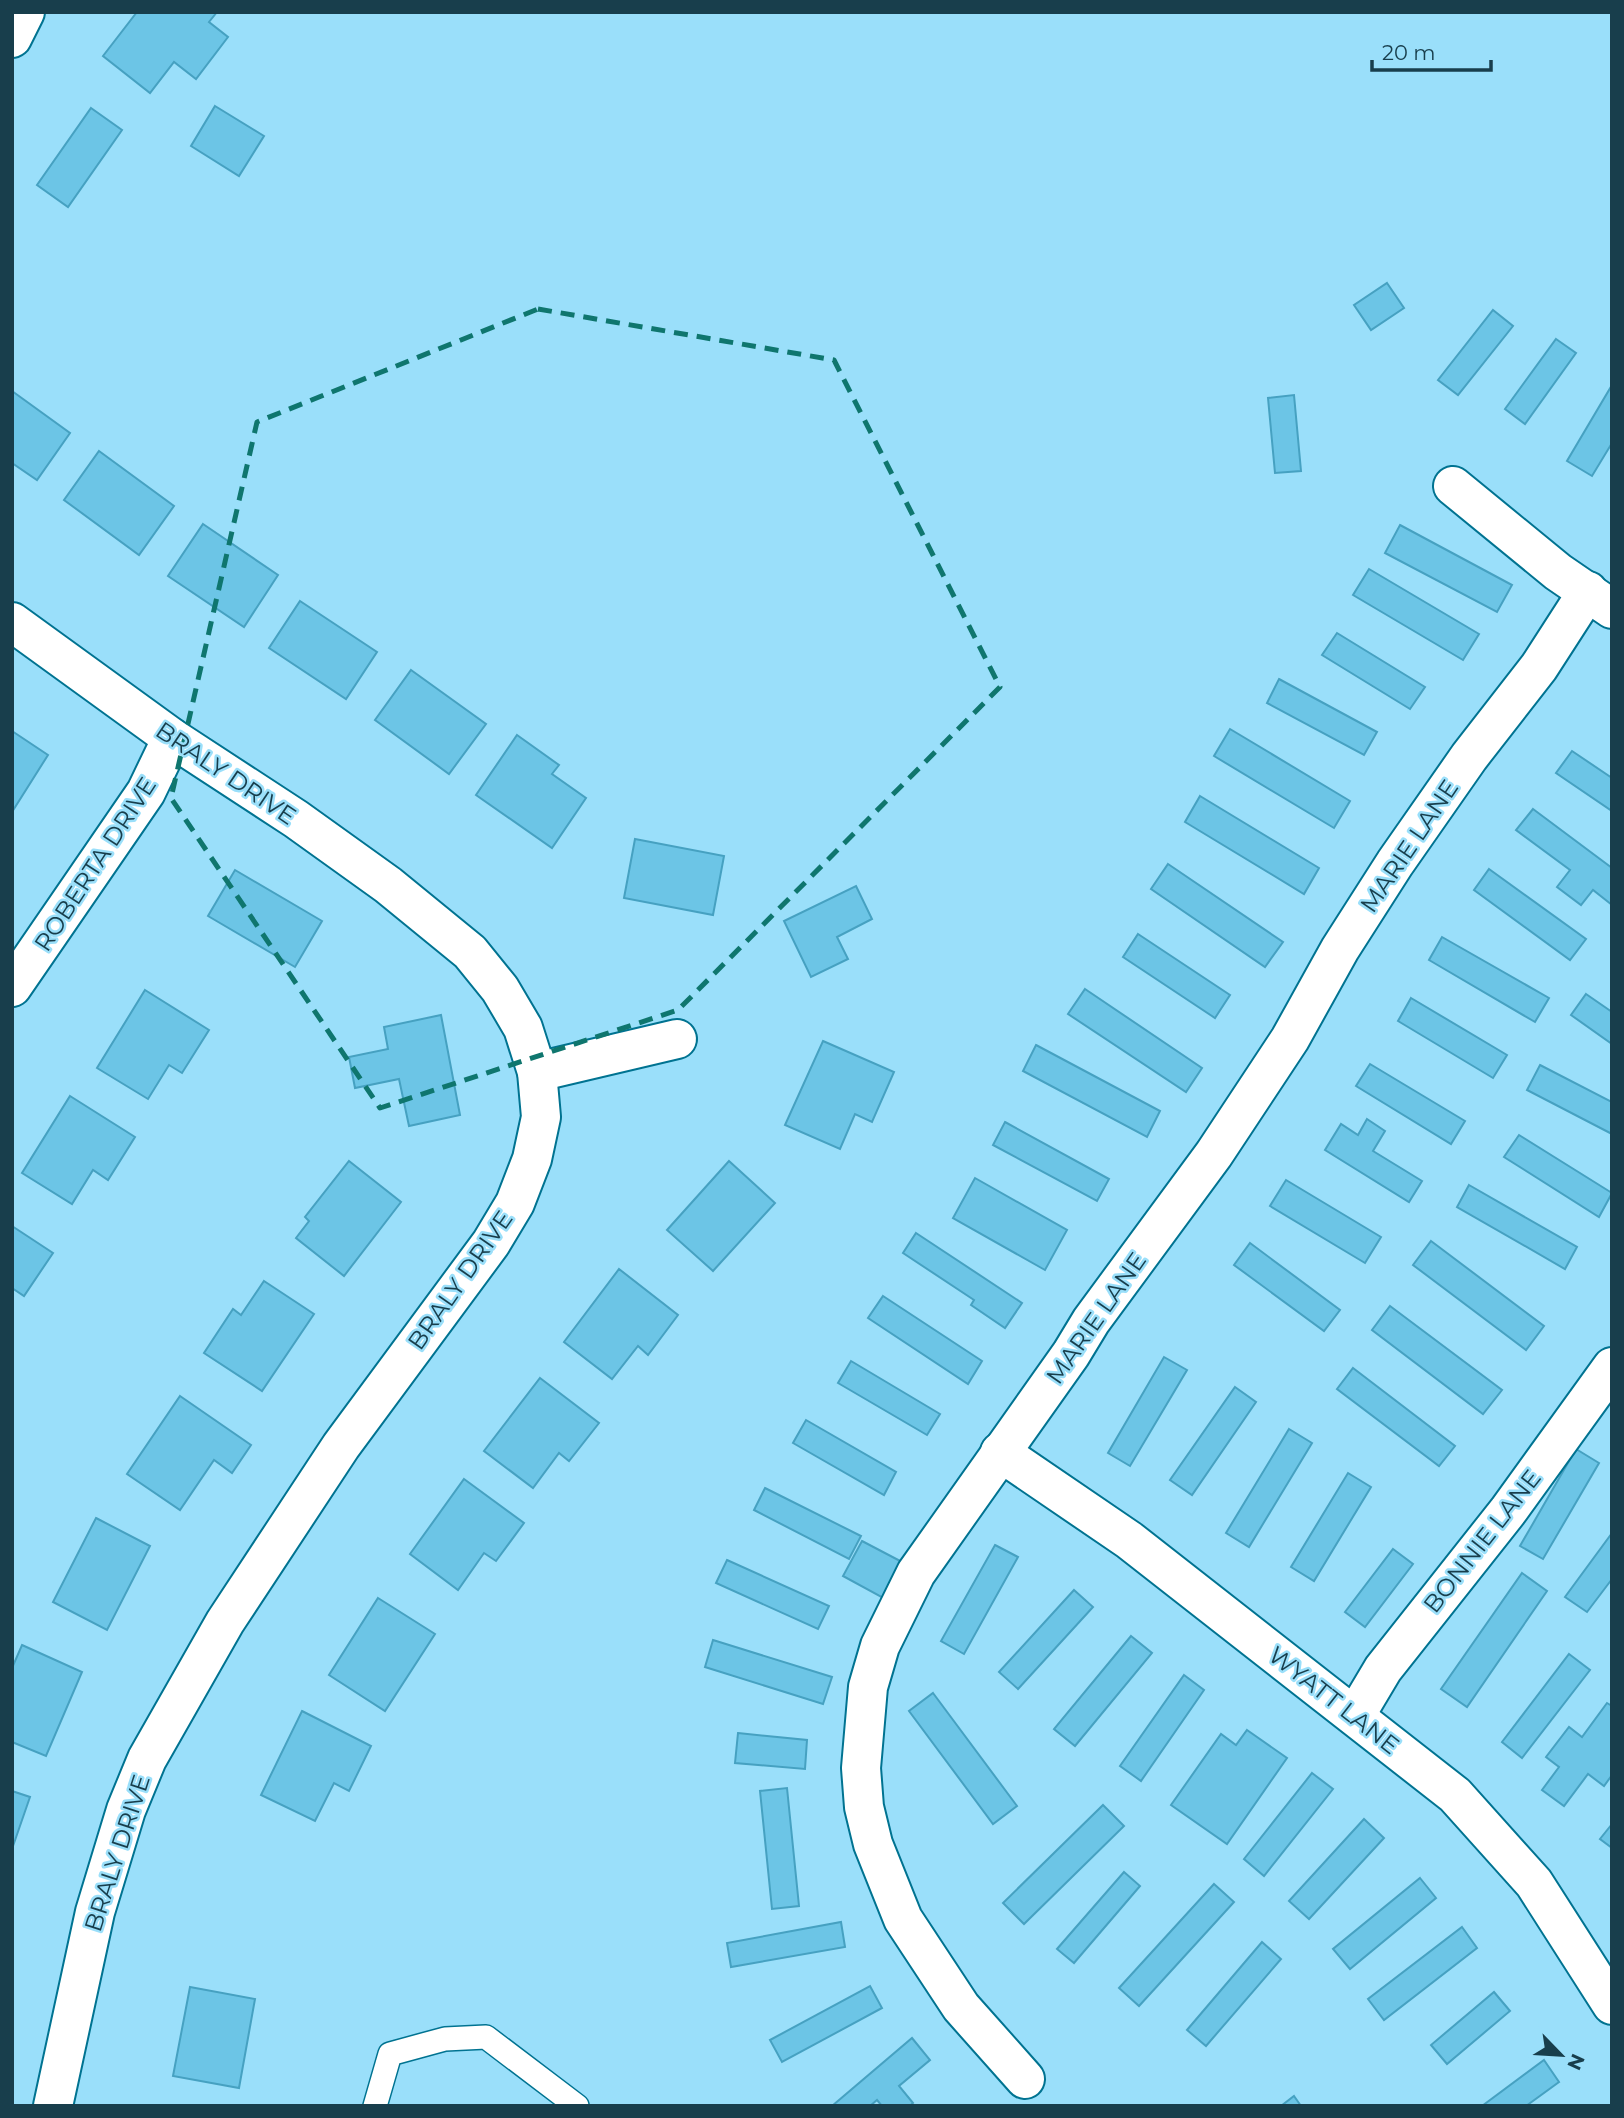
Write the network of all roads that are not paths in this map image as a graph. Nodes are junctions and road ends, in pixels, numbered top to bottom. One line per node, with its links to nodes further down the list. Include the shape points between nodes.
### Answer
1 (25, 12): 2 (street)
2 (12, 38)
3 (1453, 486): 4 (street, via 1558,572)
4 (1600, 600): 11 (street, MARIE LANE, via 1539,667 1469,757 1395,863 1290,1039 1214,1154)
5 (12, 622): 6 (street, BRALY DRIVE)
6 (172, 738): 7 (street, ROBERTA DRIVE, via 146,792); 9 (street, BRALY DRIVE, via 388,885 470,952 523,1028)
7 (12, 988)
8 (677, 1039): 9 (street)
9 (537, 1072): 15 (street, BRALY DRIVE, via 541,1116 532,1159 515,1203 491,1243 333,1457 225,1622 147,1759 95,1912)
10 (1610, 1376): 12 (street, BONNIE LANE, via 1383,1668)
11 (1000, 1452): 12 (street, WYATT LANE, via 1129,1540); 14 (street, MARIE LANE, via 916,1573 880,1646 869,1687 861,1768 873,1844 903,1919 961,2007)
12 (1355, 1716): 13 (street, WYATT LANE, via 1455,1795 1525,1874)
13 (1612, 2005)
14 (1025, 2079)
15 (53, 2106)
16 (375, 2106): 17 (lane, via 390,2054 444,2039 486,2037)
17 (577, 2106)

